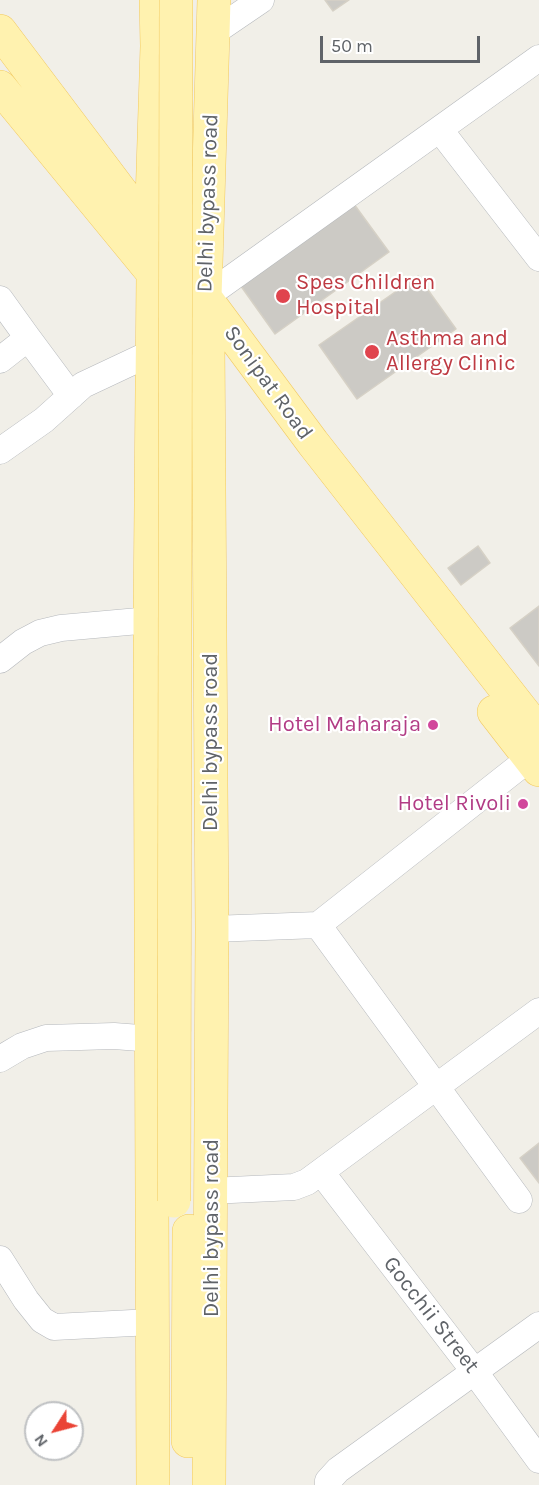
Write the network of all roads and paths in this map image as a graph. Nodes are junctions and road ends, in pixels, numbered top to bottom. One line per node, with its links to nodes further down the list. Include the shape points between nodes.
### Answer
1 (156, 0): 11 (main road)
2 (176, 0): 32 (main road, bridge)
3 (194, 0): 32 (main road)
4 (214, 0): 7 (main road, Delhi bypass road)
5 (261, 0): 7 (street)
6 (0, 31): 11 (main road, Sonipat Road)
7 (214, 32): 14 (main road, Delhi bypass road)
8 (539, 58): 10 (street)
9 (0, 87): 13 (main road, Sonipat Road)
10 (440, 130): 12 (street); 14 (street)
11 (151, 232): 13 (main road); 14 (main road, Sonipat Road)
12 (539, 258)
13 (153, 275): 17 (main road, Sonipat Road); 18 (main road)
14 (205, 297): 17 (main road, Delhi bypass road); 24 (main road, Sonipat Road)
15 (0, 299): 16 (street)
16 (28, 338): 19 (street); 20 (street)
17 (208, 342): 24 (main road, Sonipat Road); 26 (main road, Delhi bypass road)
18 (151, 353): 20 (street, via 83,386); 22 (main road)
19 (0, 360)
20 (71, 396): 21 (street)
21 (0, 451)
22 (150, 620): 23 (street, via 40,633); 28 (main road)
23 (0, 660)
24 (536, 754): 25 (street)
25 (318, 925): 26 (street); 30 (street)
26 (212, 929): 32 (main road, Delhi bypass road)
27 (539, 1011): 30 (street)
28 (153, 1039): 29 (street, via 46,1038); 35 (main road)
29 (0, 1059)
30 (437, 1086): 31 (street); 33 (street)
31 (321, 1172): 32 (street, via 294,1187); 37 (street, Gocchii Street)
32 (191, 1197): 40 (main road); 41 (main road); 42 (main road, Delhi bypass road, via 212,1333)
33 (519, 1200)
34 (0, 1259): 35 (street, via 42,1320 54,1327)
35 (152, 1322): 39 (main road)
36 (539, 1325): 37 (street)
37 (474, 1371): 38 (street, Gocchii Street); 43 (street, via 338,1470)
38 (539, 1460)
39 (153, 1485)
40 (174, 1485)
41 (188, 1485)
42 (209, 1485)
43 (328, 1485)

